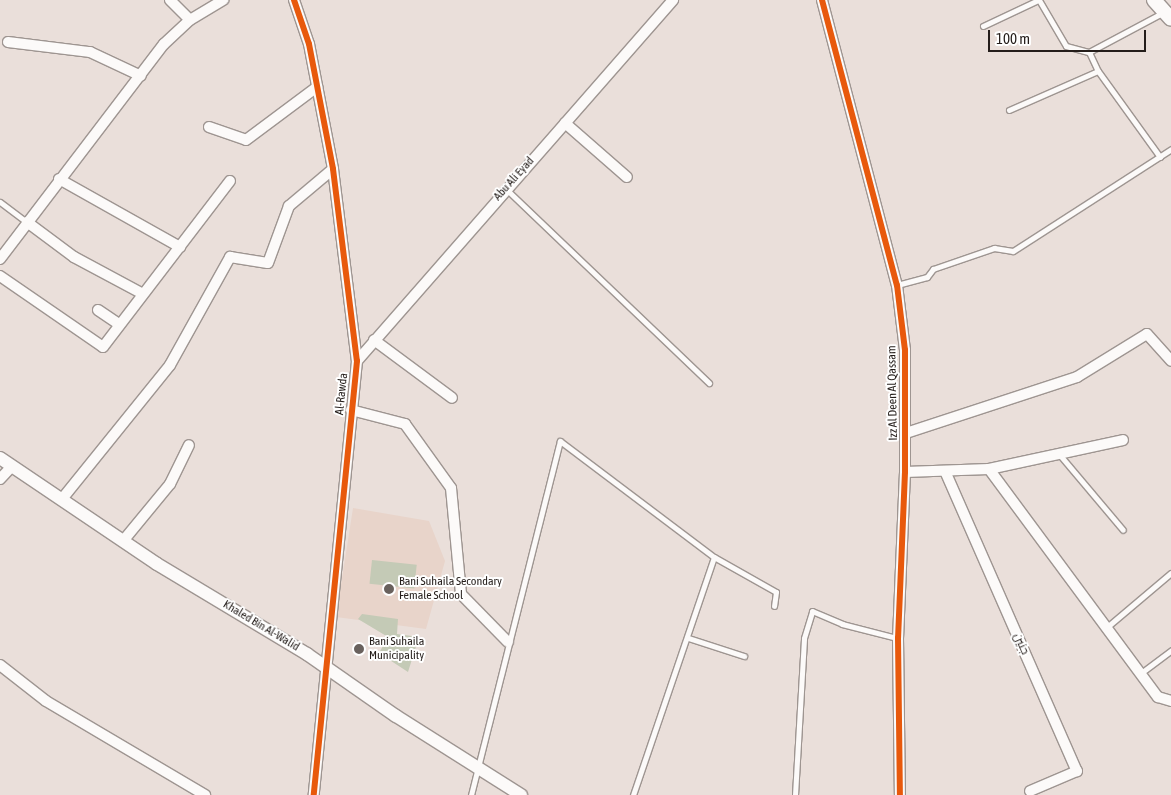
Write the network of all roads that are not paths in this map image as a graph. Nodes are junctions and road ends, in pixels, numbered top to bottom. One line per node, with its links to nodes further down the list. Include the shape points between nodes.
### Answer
1 (170, 0): 9 (street)
2 (223, 0): 9 (street)
3 (294, 0): 15 (street, Al-Rawda, via 309,44)
4 (673, 0): 17 (street, Abu Ali Eyad)
5 (822, 0): 31 (street, Izz Al Deen Al Qassam)
6 (1039, 0): 10 (lane); 12 (lane, via 1066,46)
7 (1154, 0): 8 (main road)
8 (1168, 15): 12 (lane)
9 (190, 20): 14 (street, via 164,44)
10 (983, 26)
11 (8, 42): 14 (street, via 90,52)
12 (1089, 52): 13 (lane)
13 (1098, 71): 16 (lane); 20 (lane)
14 (140, 76): 23 (street)
15 (317, 87): 18 (street, via 246,140); 21 (street, Al-Rawda)
16 (1009, 110)
17 (565, 123): 22 (street); 25 (street, Abu Ali Eyad)
18 (209, 128)
19 (1171, 149): 20 (lane)
20 (1160, 157): 31 (lane, via 1013,251 994,248 933,269 927,277)
21 (333, 169): 36 (street, Al-Rawda); 51 (street, via 289,206 268,263 230,257 170,365)
22 (627, 177)
23 (59, 179): 27 (street); 28 (street)
24 (230, 180): 28 (street)
25 (506, 188): 35 (street, Abu Ali Eyad); 38 (lane)
26 (0, 202): 27 (lane)
27 (27, 222): 29 (street); 32 (street, via 74,257)
28 (180, 247): 32 (street)
29 (0, 259)
30 (0, 276): 34 (street, via 103,347)
31 (897, 285): 41 (street, Izz Al Deen Al Qassam, via 905,350)
32 (141, 293): 34 (street)
33 (98, 310): 34 (street)
34 (119, 324)
35 (374, 340): 36 (street, Abu Ali Eyad); 39 (street)
36 (357, 361): 40 (street, Al-Rawda)
37 (1171, 361): 41 (street, via 1147,334 1076,377)
38 (709, 383)
39 (452, 398)
40 (351, 410): 60 (street, via 405,424 451,488 461,594); 64 (street, Al-Rawda)
41 (906, 433): 49 (street, Izz Al Deen Al Qassam)
42 (1123, 440): 44 (street)
43 (189, 445): 53 (street, via 170,484)
44 (1059, 454): 47 (street); 52 (lane)
45 (0, 458): 46 (street, Khaled Bin Al-Walid)
46 (12, 467): 50 (street); 51 (street, Khaled Bin Al-Walid)
47 (989, 469): 48 (street); 57 (street)
48 (945, 471): 49 (street); 68 (street, جنين, via 1077,771)
49 (905, 472): 59 (street, Izz Al Deen Al Qassam)
50 (0, 479)
51 (62, 499): 53 (street, Khaled Bin Al-Walid)
52 (1123, 530)
53 (123, 541): 64 (street, Khaled Bin Al-Walid)
54 (714, 557): 56 (lane, via 776,592); 58 (lane); 60 (lane, via 560,441)
55 (1171, 573): 57 (lane)
56 (774, 606)
57 (1107, 627): 65 (street)
58 (688, 638): 62 (lane); 73 (lane)
59 (898, 638): 74 (lane, via 842,624 812,611 804,638); 75 (street, Izz Al Deen Al Qassam)
60 (508, 642): 67 (lane)
61 (1171, 650): 65 (lane)
62 (744, 656)
63 (0, 665): 70 (street, via 70,716)
64 (324, 667): 67 (street, Khaled Bin Al-Walid); 71 (street, Al-Rawda)
65 (1141, 674): 66 (street, via 1158,697)
66 (1171, 701)
67 (478, 769): 69 (street, Khaled Bin Al-Walid); 72 (lane)
68 (1030, 791)
69 (518, 794)
70 (206, 795)
71 (314, 795)
72 (471, 795)
73 (633, 795)
74 (795, 795)
75 (900, 795)

